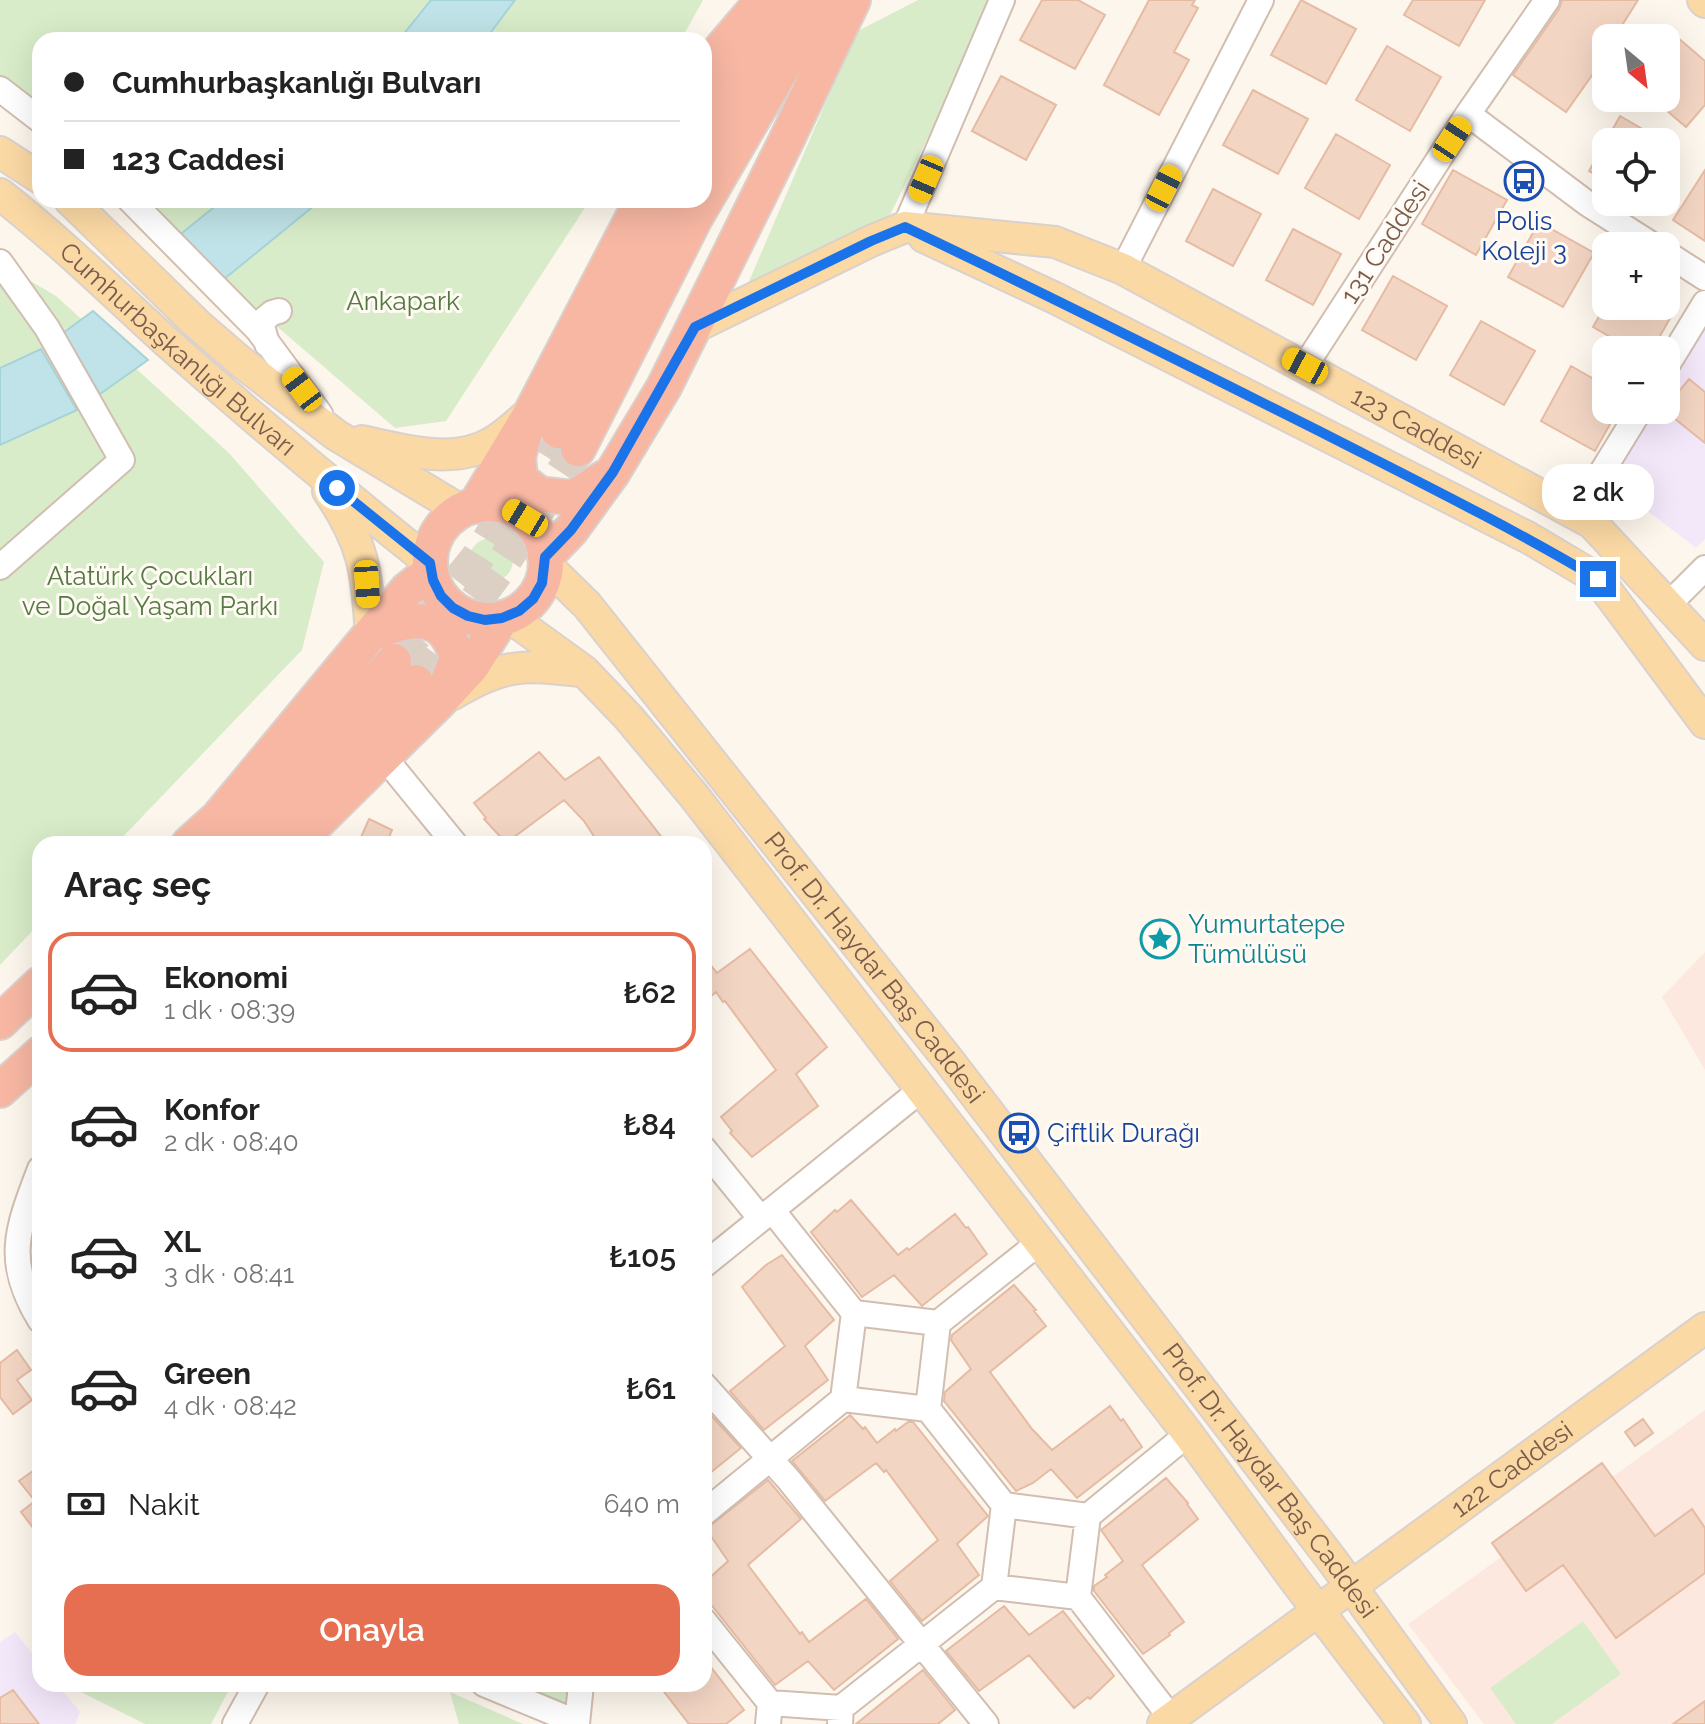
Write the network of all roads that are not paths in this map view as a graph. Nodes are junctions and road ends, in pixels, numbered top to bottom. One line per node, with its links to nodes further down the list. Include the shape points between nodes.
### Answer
1 (763, 0): 8 (highway)
2 (785, 0): 12 (highway)
3 (822, 0): 15 (highway)
4 (853, 0): 30 (highway)
5 (1002, 0): 22 (street)
6 (1261, 0): 26 (street)
7 (1547, 0): 11 (street, 131 Caddesi)
8 (712, 66)
9 (0, 89): 10 (street)
10 (32, 114)
11 (1468, 114): 23 (street); 33 (street, 131 Caddesi)
12 (712, 132)
13 (0, 152): 14 (main road)
14 (32, 173)
15 (712, 189)
16 (0, 194): 37 (main road, Cumhurbaşkanlığı Bulvarı)
17 (78, 208): 36 (main road, Cumhurbaşkanlığı Bulvarı, via 197,324)
18 (138, 208): 31 (street)
19 (639, 208): 35 (highway)
20 (671, 208): 35 (highway)
21 (701, 208): 35 (highway)
22 (905, 227): 26 (main road, 123 Caddesi, via 1055,242); 30 (main road, 123 Caddesi); 51 (main road, 123 Caddesi, via 1419,482 1598,579)
23 (1632, 232)
24 (1680, 262): 27 (street)
25 (2, 267): 42 (street, via 47,328 122,460)
26 (1123, 269): 33 (main road, 123 Caddesi)
27 (1705, 278)
28 (1705, 303): 32 (street)
29 (279, 311): 31 (street, via 261,322)
30 (695, 327): 38 (highway)
31 (267, 344): 36 (street)
32 (1680, 344)
33 (1305, 366): 40 (main road, 123 Caddesi)
34 (1631, 424): 40 (street)
35 (556, 431): 36 (main road, via 439,454); 38 (highway, via 518,457 520,479 539,494 573,498); 39 (highway)
36 (337, 436): 39 (main road, Cumhurbaşkanlığı Bulvarı)
37 (314, 470): 43 (main road, Cumhurbaşkanlığı Bulvarı); 47 (main road, via 349,522 361,551)
38 (613, 472): 41 (highway)
39 (469, 508): 41 (highway, via 501,506 525,518 537,531); 43 (highway, via 442,526 433,544)
40 (1576, 514): 45 (main road, 123 Caddesi, via 1592,523)
41 (546, 561): 46 (highway, via 533,599); 84 (main road, Prof. Dr. Haydar Baş Caddesi, via 587,605 950,1062)
42 (0, 567)
43 (431, 567): 46 (highway, via 441,596 453,608 476,618); 47 (highway)
44 (1705, 568): 45 (street)
45 (1668, 605): 48 (main road, 123 Caddesi)
46 (505, 617): 49 (main road, Prof. Dr. Haydar Baş Caddesi); 50 (highway, via 472,666)
47 (371, 634): 50 (highway, via 409,622 432,624 444,632 458,656); 53 (highway)
48 (1705, 645)
49 (584, 671): 50 (main road, via 511,667 481,678); 64 (main road, Prof. Dr. Haydar Baş Caddesi, via 694,796)
50 (417, 682): 52 (highway); 54 (highway); 55 (highway)
51 (1705, 723)
52 (384, 757): 56 (highway); 57 (street)
53 (198, 836)
54 (234, 836)
55 (269, 836)
56 (303, 836)
57 (448, 836)
58 (32, 992): 60 (highway)
59 (32, 1021): 61 (highway)
60 (0, 1022)
61 (0, 1047)
62 (32, 1061): 65 (highway)
63 (32, 1086): 66 (highway)
64 (922, 1089): 69 (street); 70 (main road, Prof. Dr. Haydar Baş Caddesi)
65 (0, 1090)
66 (0, 1109)
67 (712, 1158): 69 (street)
68 (32, 1190): 72 (street, via 16,1259)
69 (766, 1215): 71 (street); 73 (street)
70 (1040, 1242): 74 (street); 79 (main road, Prof. Dr. Haydar Baş Caddesi)
71 (712, 1259)
72 (32, 1307)
73 (854, 1313): 74 (street); 77 (street)
74 (938, 1323): 78 (street)
75 (1705, 1328): 84 (main road, 122 Caddesi)
76 (712, 1394): 80 (street)
77 (843, 1399): 78 (street); 80 (street)
78 (928, 1409): 81 (street)
79 (1188, 1434): 83 (street); 87 (main road, Prof. Dr. Haydar Baş Caddesi)
80 (771, 1460): 82 (street); 89 (street)
81 (1004, 1505): 83 (street); 85 (street)
82 (712, 1507)
83 (1088, 1516): 86 (street)
84 (1350, 1585): 87 (main road, 122 Caddesi); 100 (main road, Prof. Dr. Haydar Baş Caddesi)
85 (994, 1587): 86 (street); 89 (street)
86 (1078, 1597): 95 (street)
87 (1317, 1609): 95 (main road, 122 Caddesi); 99 (main road, Prof. Dr. Haydar Baş Caddesi)
88 (712, 1632): 93 (street)
89 (922, 1643): 94 (street); 98 (street)
90 (253, 1692): 97 (street)
91 (503, 1692): 96 (street)
92 (580, 1692): 96 (street)
93 (769, 1713): 94 (street)
94 (840, 1716)
95 (1167, 1721)
96 (576, 1723)
97 (235, 1724)
98 (986, 1724)
99 (1405, 1724)
100 (1451, 1724)

